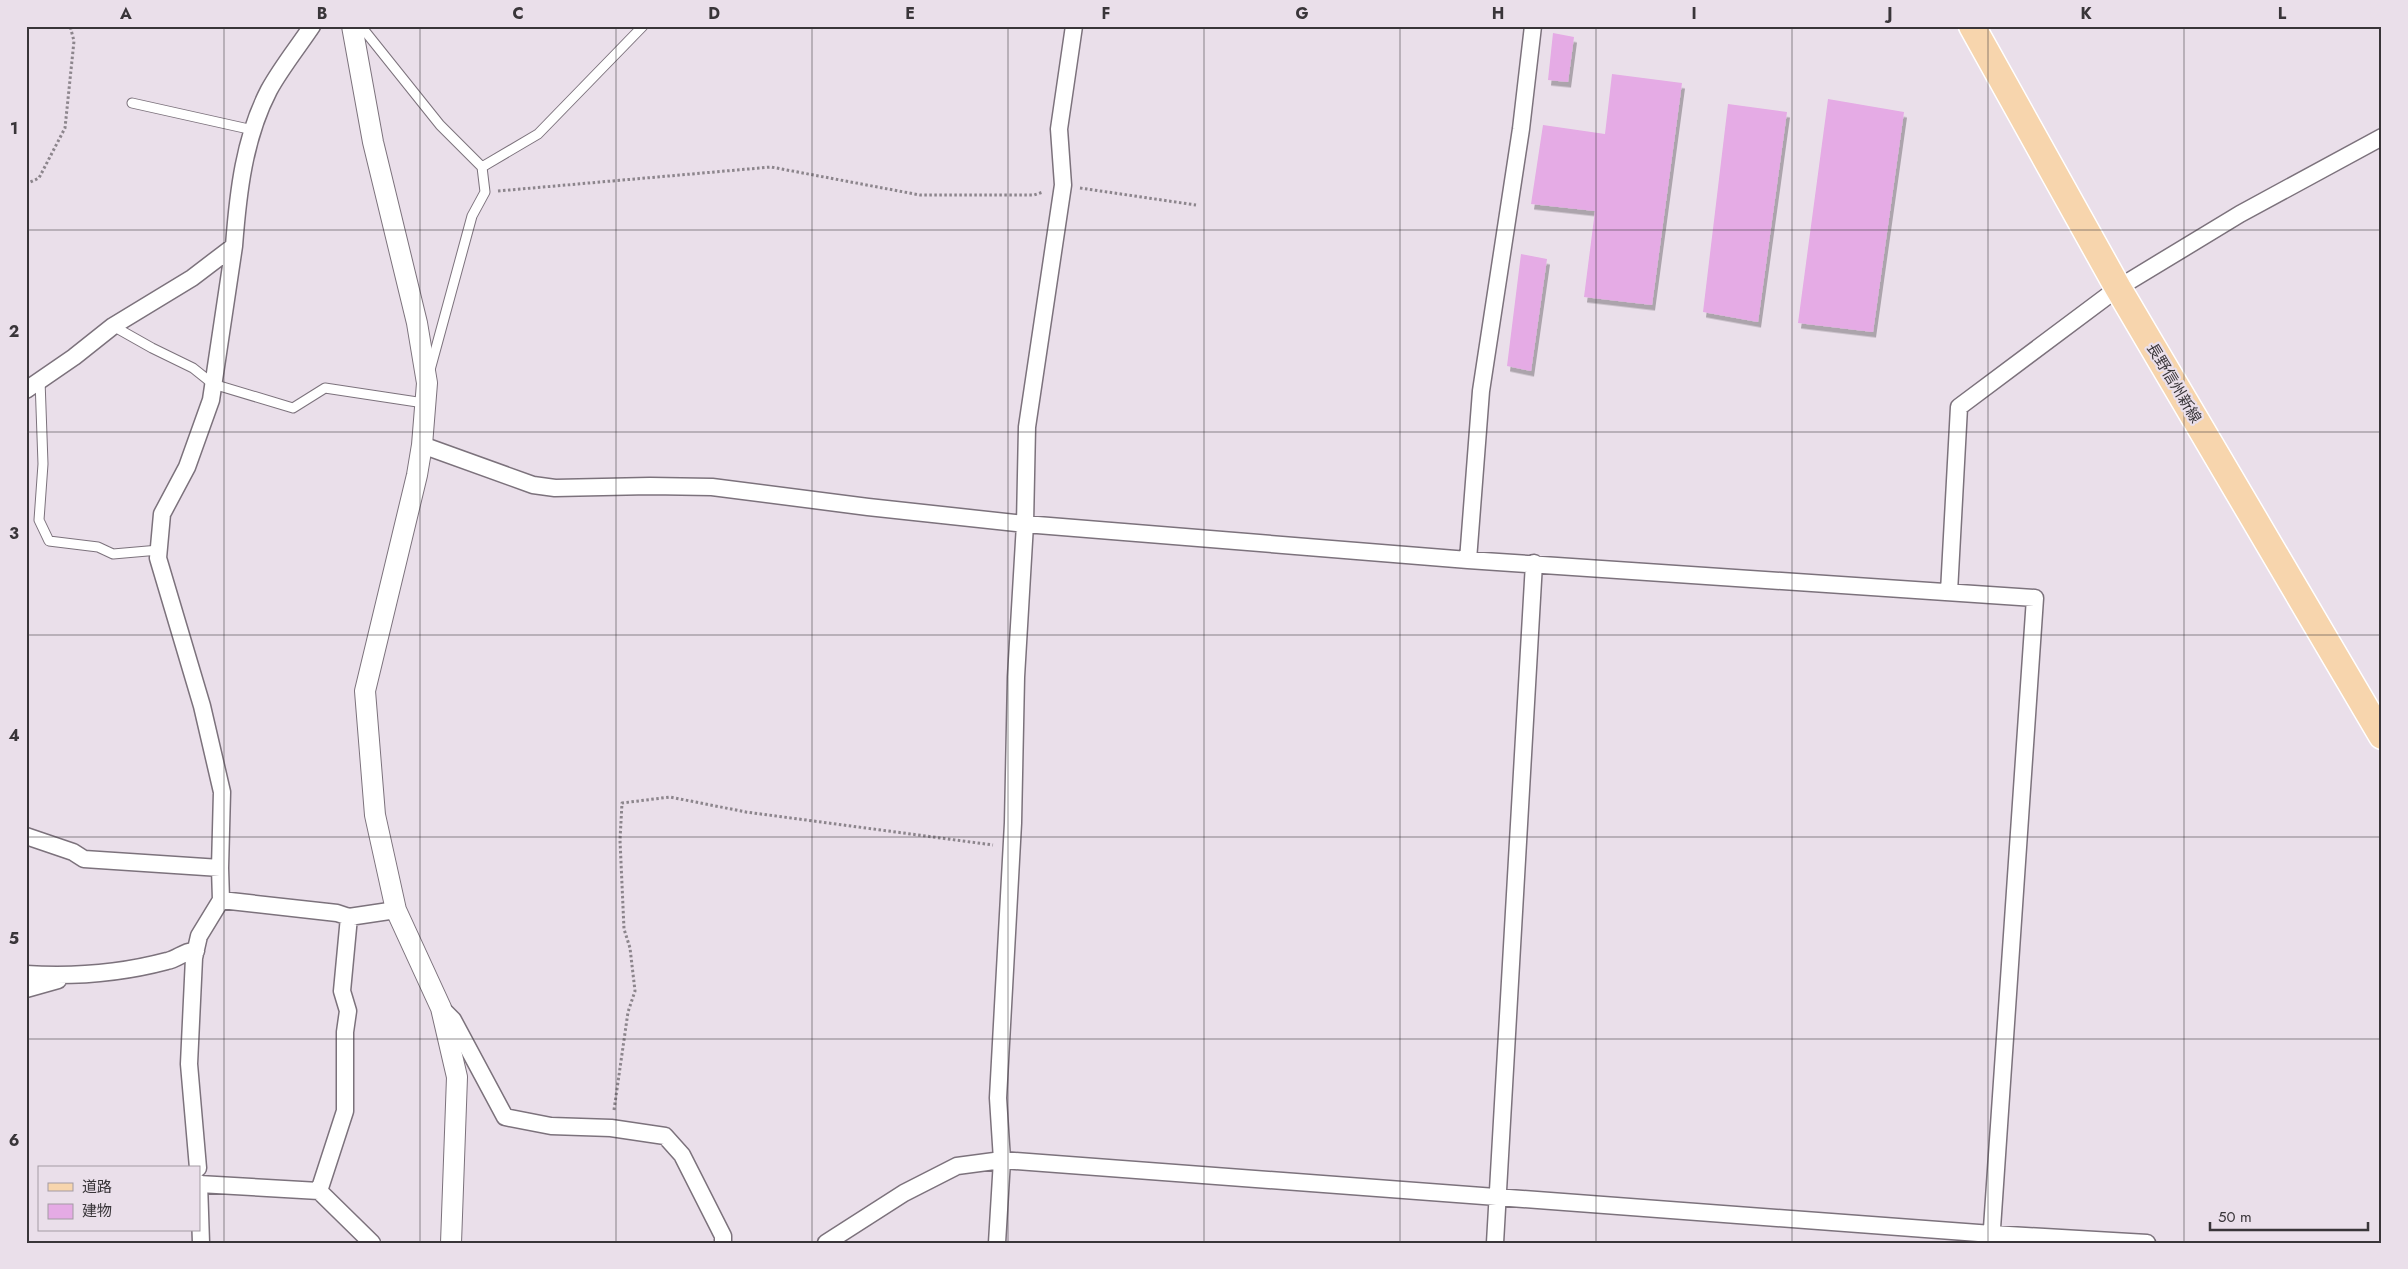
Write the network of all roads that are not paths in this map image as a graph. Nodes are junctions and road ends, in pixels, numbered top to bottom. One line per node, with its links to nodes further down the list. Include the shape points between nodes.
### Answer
1 (312, 26): 8 (street, via 270,90)
2 (644, 26): 10 (lane, via 538,134)
3 (1074, 26): 20 (street, via 1059,129 1063,185 1027,427)
4 (1533, 26): 22 (street, via 1521,129 1481,391)
5 (1972, 26): 12 (main road, 長野信州新線)
6 (353, 28): 10 (lane, via 364,30 440,124); 15 (street, via 373,142 417,322)
7 (132, 103): 8 (lane)
8 (253, 130): 11 (street, via 239,187)
9 (2382, 137): 12 (street, via 2240,214)
10 (482, 167): 15 (lane, via 485,192 472,216)
11 (234, 246): 13 (street, via 192,278); 16 (street)
12 (2118, 288): 24 (street, via 1959,407); 25 (main road, 長野信州新線)
13 (113, 326): 14 (street); 16 (lane, via 193,368)
14 (40, 380): 17 (street); 21 (lane, via 43,464 39,520 49,540 98,547 113,554)
15 (427, 382): 18 (street)
16 (214, 384): 18 (lane, via 293,408 325,388); 21 (street, via 187,468 162,514)
17 (26, 390)
18 (424, 403): 19 (street)
19 (422, 445): 20 (street, via 533,485 555,488 712,487); 29 (street, via 365,691 375,815)
20 (1025, 524): 22 (street); 36 (street, via 998,1098)
21 (159, 550): 27 (street, via 158,558 202,706 222,792)
22 (1468, 560): 23 (street)
23 (1534, 563): 24 (street); 40 (street)
24 (1949, 592): 42 (street, via 2035,598)
25 (2382, 736)
26 (26, 836): 27 (street, via 84,859)
27 (220, 868): 28 (street)
28 (221, 900): 30 (street, via 338,913); 31 (street, via 199,936)
29 (396, 910): 30 (street); 35 (street)
30 (349, 917): 39 (street, via 342,991 348,1011 344,1111)
31 (196, 951): 33 (street, via 190,950 169,961); 37 (street, via 190,1064)
32 (26, 974): 33 (street)
33 (76, 975): 34 (street)
34 (26, 988)
35 (441, 1008): 45 (street, via 457,1077); 46 (street, via 453,1020 505,1117 551,1126 612,1128 665,1136 682,1155 723,1236)
36 (1002, 1160): 40 (street); 47 (street, via 957,1166 904,1193); 48 (street)
37 (198, 1166)
38 (200, 1183): 39 (street)
39 (319, 1191): 44 (street)
40 (1498, 1198): 42 (street); 49 (street)
41 (200, 1213): 43 (street)
42 (1992, 1239): 50 (street)
43 (201, 1243)
44 (372, 1243)
45 (451, 1243)
46 (723, 1243)
47 (826, 1243)
48 (997, 1243)
49 (1495, 1243)
50 (2147, 1243)

